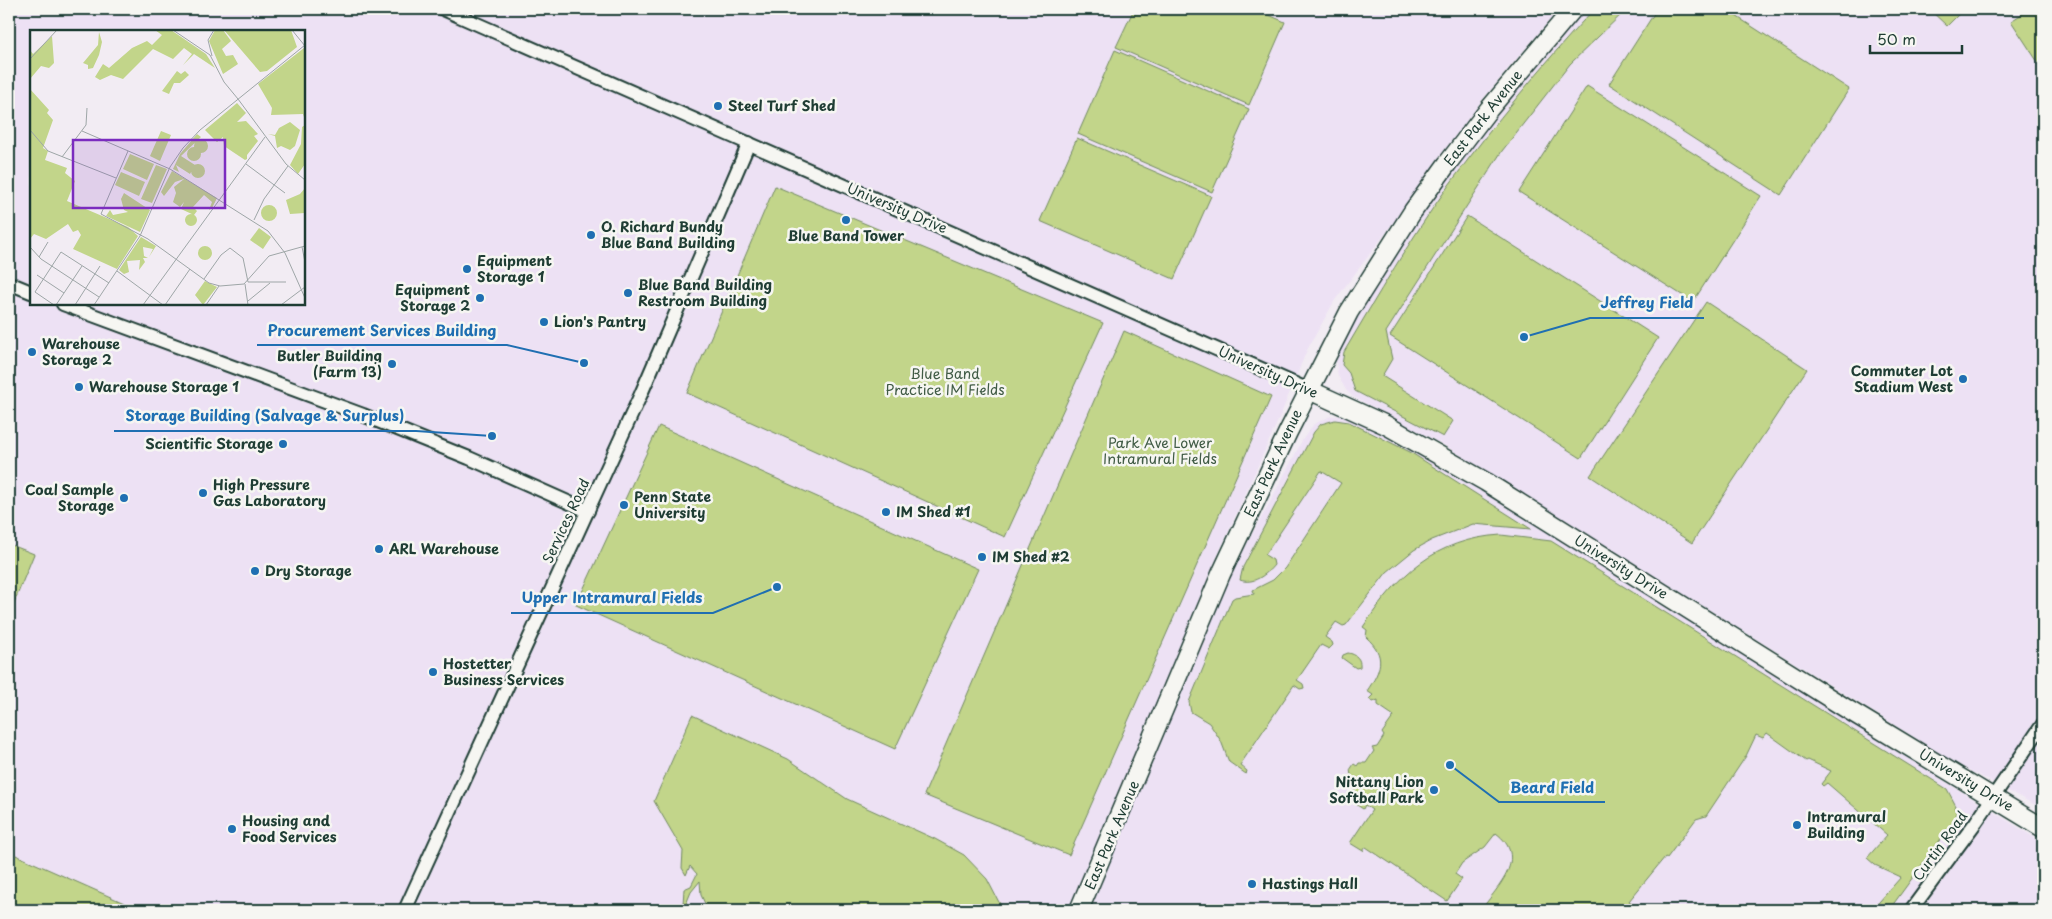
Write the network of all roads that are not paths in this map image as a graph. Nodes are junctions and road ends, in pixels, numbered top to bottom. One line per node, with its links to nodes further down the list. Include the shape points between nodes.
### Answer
1 (443, 9): 3 (street, University Drive)
2 (1573, 9): 7 (main road, East Park Avenue, via 1489,109 1413,211 1349,312)
3 (749, 143): 7 (street, University Drive); 8 (street, Services Road)
4 (9, 283): 5 (street)
5 (30, 292)
6 (66, 305): 8 (street, via 363,414)
7 (1309, 390): 10 (main road, University Drive, via 1386,426 1486,482); 13 (main road, East Park Avenue, via 1221,574)
8 (588, 511): 12 (street, Services Road)
9 (2043, 724): 10 (street, Curtin Road)
10 (1993, 796): 11 (main road, University Drive); 14 (street, Curtin Road)
11 (2043, 828)
12 (405, 910)
13 (1080, 910)
14 (1911, 910)

